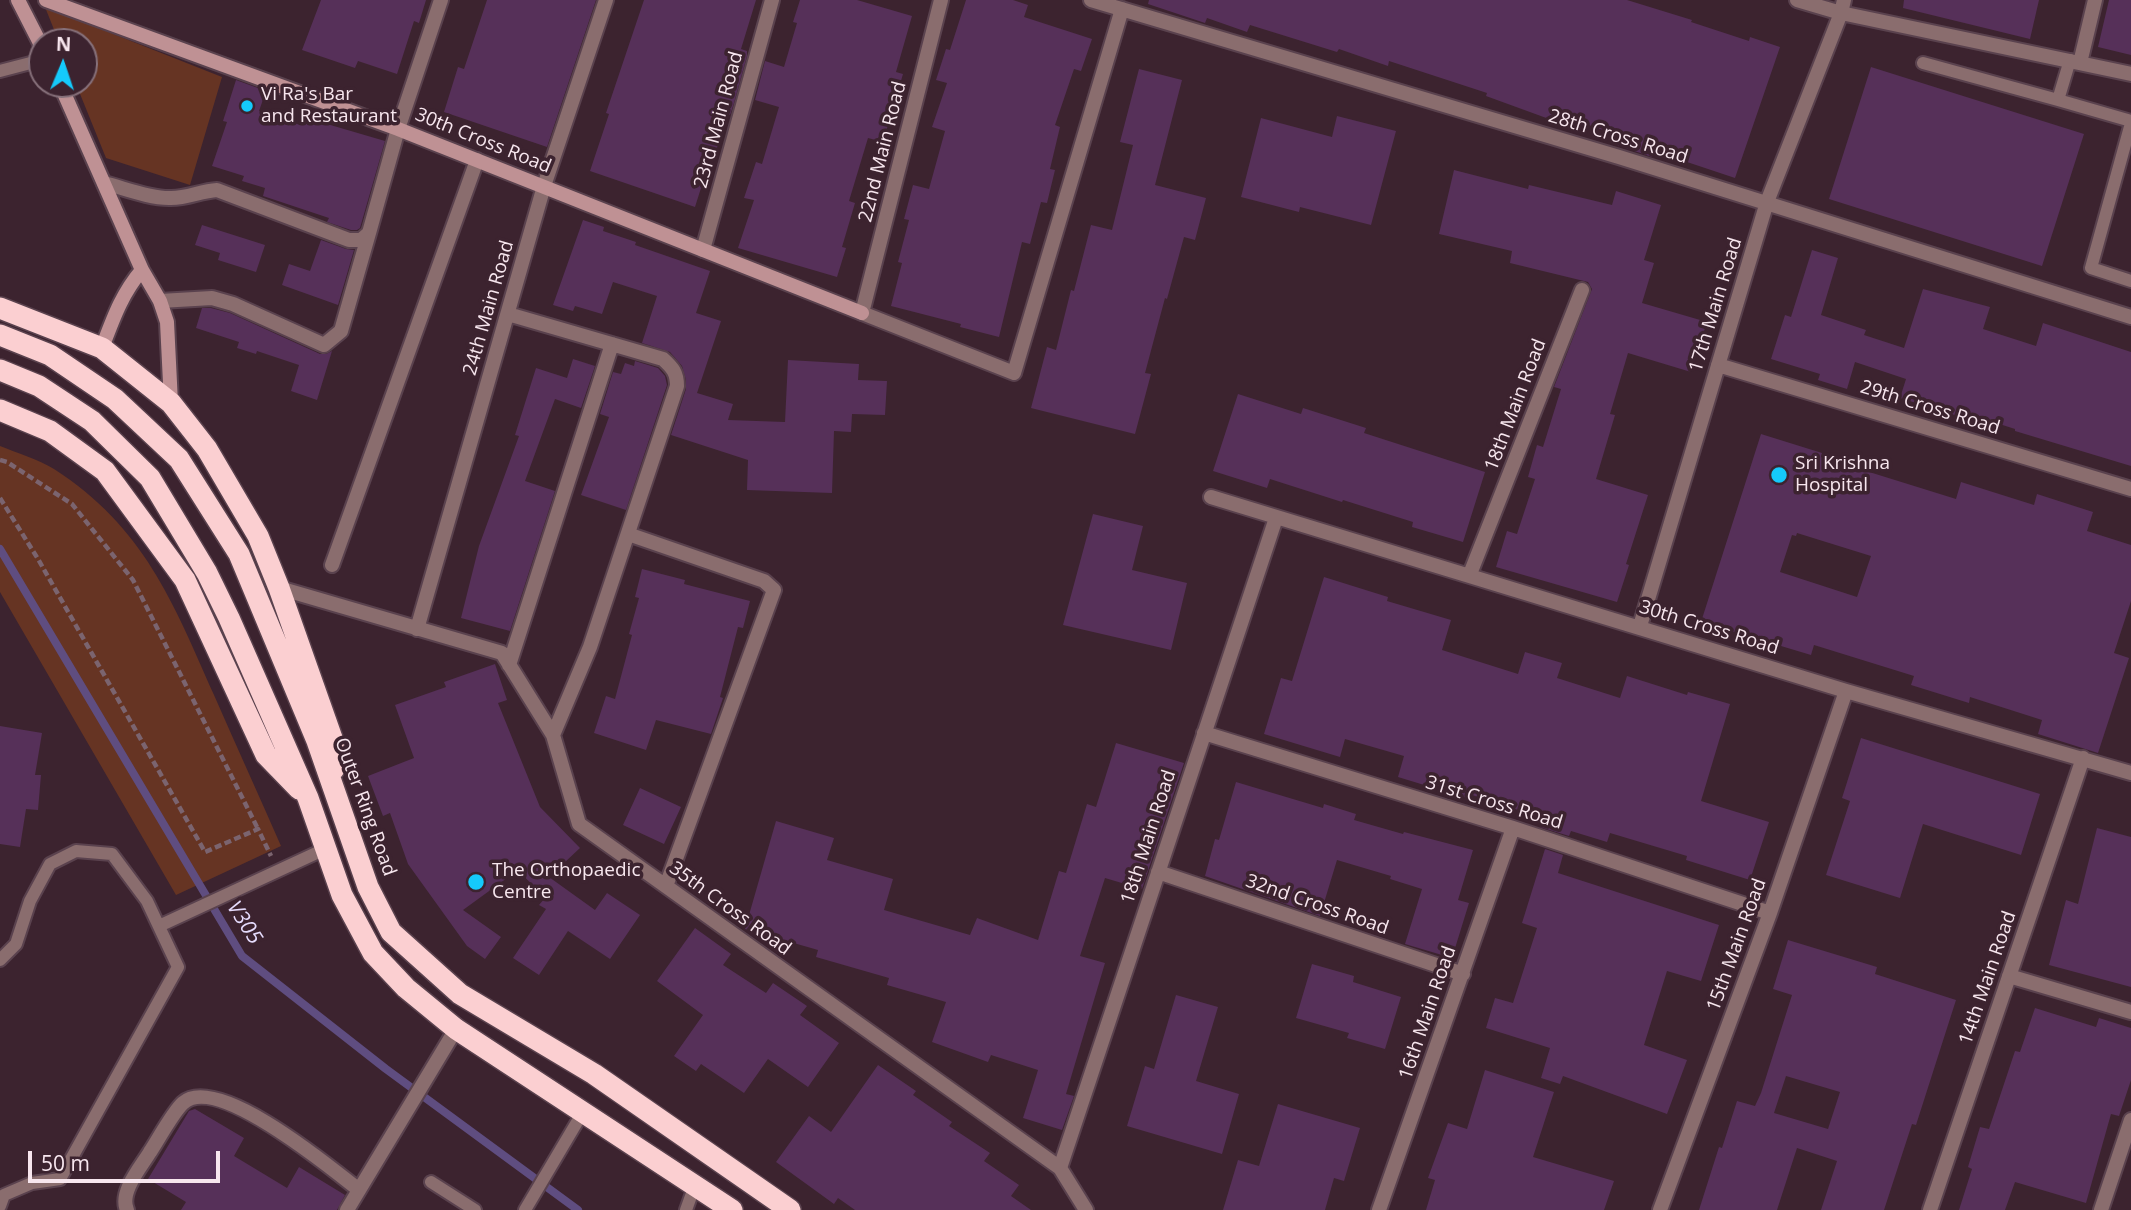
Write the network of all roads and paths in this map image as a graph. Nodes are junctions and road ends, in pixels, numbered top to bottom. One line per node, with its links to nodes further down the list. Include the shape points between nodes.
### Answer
1 (18, 0): 12 (street)
2 (46, 0): 21 (street, 30th Cross Road)
3 (440, 0): 21 (street)
4 (606, 0): 24 (street, 24th Main Road)
5 (772, 0): 27 (street, 23rd Main Road)
6 (940, 0): 33 (street, 22nd Main Road)
7 (1091, 0): 11 (street, 28th Cross Road)
8 (1797, 0): 10 (street)
9 (2095, 0): 13 (street)
10 (1842, 6): 13 (street); 25 (street, 17th Main Road)
11 (1122, 9): 25 (street, 28th Cross Road); 33 (street, via 1014,373)
12 (32, 28)
13 (2075, 62): 17 (street); 19 (lane)
14 (1923, 63): 19 (lane)
15 (28, 64): 16 (lane)
16 (0, 71)
17 (2131, 74)
18 (66, 98): 23 (street)
19 (2058, 100): 20 (lane)
20 (2131, 122): 29 (lane, via 2091,268)
21 (398, 129): 22 (street, 30th Cross Road); 26 (street)
22 (477, 160): 24 (street, 30th Cross Road); 49 (street)
23 (104, 183): 26 (street, via 166,199 218,190 349,240 362,240); 28 (street)
24 (544, 186): 27 (street, 30th Cross Road); 34 (street, 24th Main Road)
25 (1767, 202): 35 (street, 28th Cross Road); 39 (street, 17th Main Road)
26 (369, 233): 31 (street, via 341,331 324,345 212,298)
27 (704, 250): 33 (street, 30th Cross Road)
28 (142, 270): 31 (street); 38 (street, via 120,302)
29 (2131, 281)
30 (1581, 290): 50 (street, 18th Main Road)
31 (160, 301): 41 (street, via 167,322)
32 (0, 308): 38 (highway)
33 (862, 313)
34 (508, 314): 37 (street); 53 (street, 24th Main Road)
35 (2131, 317)
36 (0, 335): 60 (highway, Outer Ring Road, via 50,355 115,399 179,459 239,554)
37 (612, 344): 48 (street, via 663,359 677,378); 54 (street)
38 (102, 348): 41 (highway)
39 (1718, 365): 44 (street, 29th Cross Road); 52 (street, 17th Main Road)
40 (0, 370): 61 (highway, via 39,386 92,421 150,478 207,573)
41 (171, 403): 51 (highway, via 207,449 258,536)
42 (0, 410): 61 (highway, via 50,430 105,471 185,580 266,755)
43 (0, 460): 63 (path, via 72,504 133,580)
44 (2131, 489)
45 (1211, 497): 47 (street, 30th Cross Road)
46 (0, 498): 63 (path, via 205,852)
47 (1276, 517): 50 (street, 30th Cross Road); 56 (street, 18th Main Road)
48 (628, 534): 57 (street, via 590,647); 67 (street, via 764,581 774,590)
49 (332, 565)
50 (1470, 574): 52 (street, 30th Cross Road)
51 (279, 588): 53 (street, 35th Cross Road); 60 (highway, via 333,741)
52 (1640, 626): 55 (street, 30th Cross Road)
53 (417, 629): 54 (street, 35th Cross Road, via 502,653)
54 (509, 665): 57 (street, 35th Cross Road)
55 (1846, 691): 58 (street, 30th Cross Road); 68 (street, 15th Main Road)
56 (1204, 733): 62 (street, 31st Cross Road); 66 (street, 18th Main Road)
57 (553, 735): 67 (street, 35th Cross Road, via 579,824)
58 (2083, 758): 59 (street, 30th Cross Road); 72 (street, 14th Main Road)
59 (2131, 772)
60 (335, 788): 88 (highway, Outer Ring Road, via 369,887 391,932 460,994 594,1074)
61 (308, 798): 64 (highway)
62 (1513, 828): 68 (street, 31st Cross Road); 71 (street, 16th Main Road)
63 (258, 829): 65 (path)
64 (325, 849): 65 (lane); 74 (highway, via 342,895 373,953 406,988)
65 (279, 870): 69 (lane)
66 (1158, 872): 71 (street, 32nd Cross Road); 77 (street, 18th Main Road)
67 (666, 886): 77 (street, 35th Cross Road)
68 (1770, 913): 91 (street, 15th Main Road)
69 (159, 926): 70 (lane, via 147,901 112,854 76,851 50,864 30,901 16,943); 81 (lane, via 178,967 60,1178 4,1195)
70 (0, 960)
71 (1463, 974): 90 (street, 16th Main Road)
72 (2009, 976): 73 (street); 92 (street, 14th Main Road)
73 (2131, 1012)
74 (456, 1028): 75 (highway); 80 (street)
75 (583, 1112): 79 (highway); 85 (lane)
76 (2131, 1120): 93 (street)
77 (1060, 1168): 89 (street, 35th Cross Road)
78 (431, 1182): 84 (lane)
79 (695, 1185): 86 (lane); 87 (highway)
80 (359, 1190): 82 (street, via 272,1126 230,1103 201,1097 184,1102 162,1134 129,1186); 83 (street)
81 (0, 1206)
82 (127, 1210)
83 (347, 1210)
84 (475, 1210)
85 (525, 1210)
86 (685, 1210)
87 (732, 1210)
88 (790, 1210)
89 (1086, 1210)
90 (1379, 1210)
91 (1660, 1210)
92 (1930, 1210)
93 (2101, 1210)

